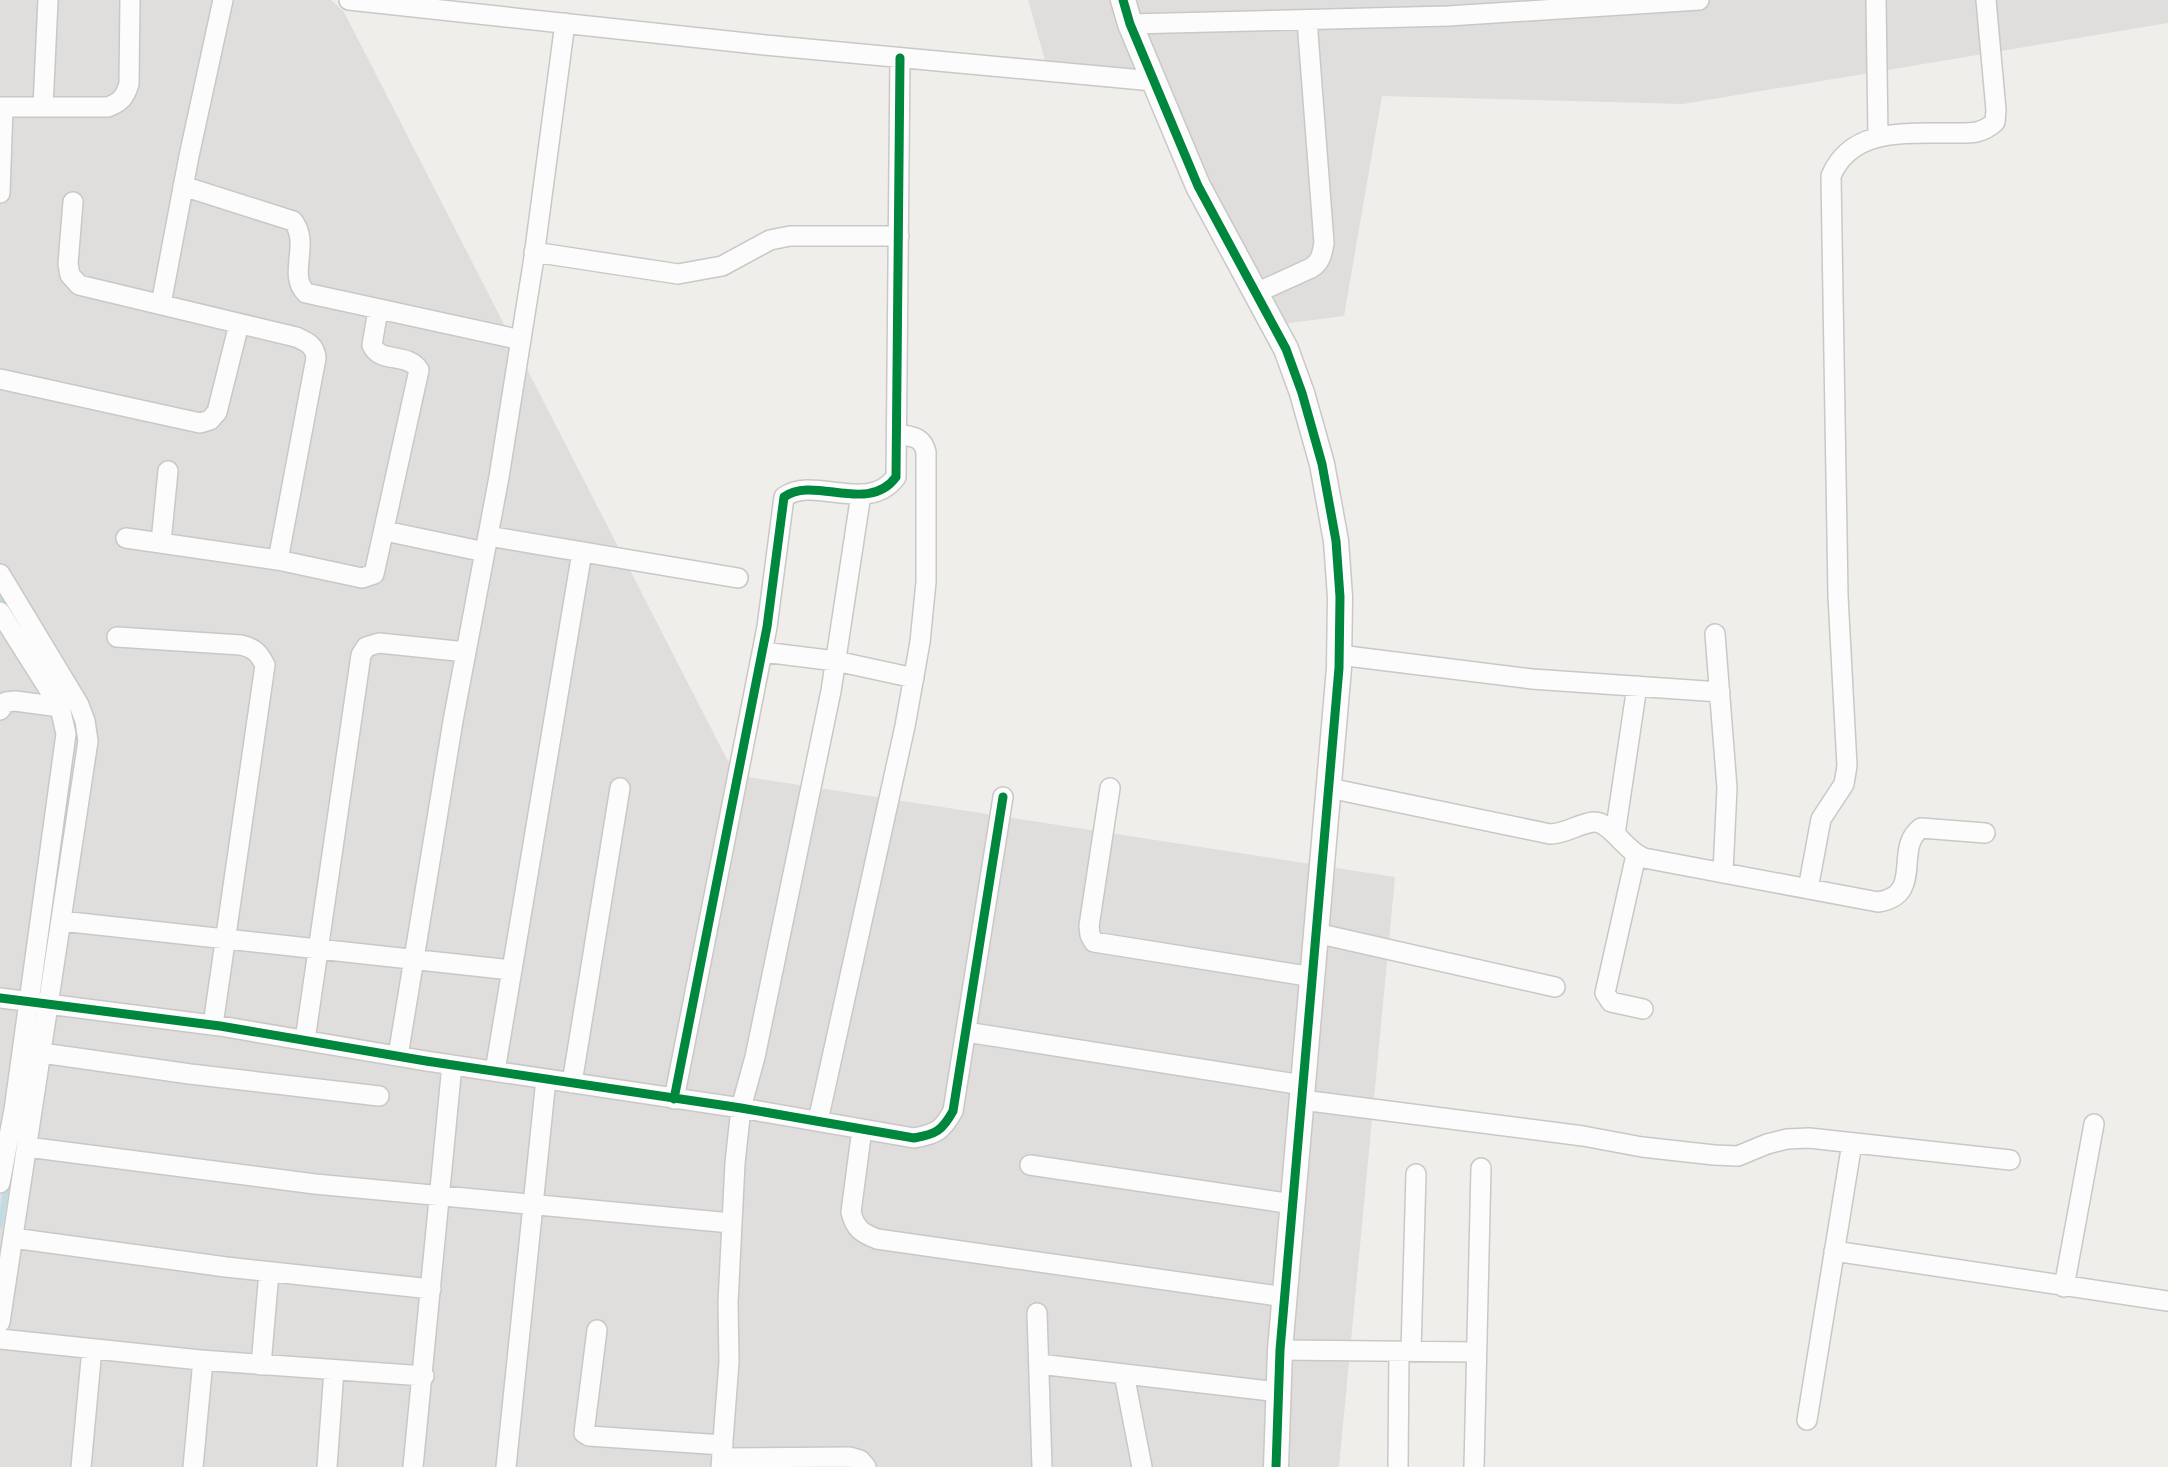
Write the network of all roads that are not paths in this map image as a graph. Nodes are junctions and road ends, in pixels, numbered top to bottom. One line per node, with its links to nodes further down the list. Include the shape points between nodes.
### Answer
1 (48, 0): 18 (street)
2 (130, 0): 18 (street, via 129,84 119,103)
3 (223, 0): 20 (street)
4 (349, 0): 13 (street)
5 (1124, 0): 14 (street)
6 (1699, 0): 9 (street)
7 (1876, 0): 19 (street)
8 (1986, 0): 19 (street, via 1995,122 1980,133)
9 (1605, 4): 10 (street)
10 (1552, 5): 11 (street)
11 (1412, 9): 12 (street)
12 (1307, 20): 14 (street); 25 (street, via 1322,256 1311,268)
13 (565, 23): 15 (street); 24 (street)
14 (1130, 24): 16 (street)
15 (900, 58): 16 (street); 23 (street)
16 (1153, 81): 25 (street, via 1198,186)
17 (1, 107): 18 (street); 21 (street)
18 (43, 107)
19 (1878, 136): 62 (street, via 1846,152 1831,176 1838,596 1847,766 1844,784 1821,819)
20 (183, 186): 26 (street); 27 (street, via 293,221 302,237 301,288)
21 (0, 193)
22 (73, 202): 26 (street, via 70,275 79,285)
23 (899, 236): 24 (street, via 790,236 770,240 722,266 678,274); 31 (street)
24 (534, 252): 29 (street)
25 (1256, 293): 47 (street, via 1286,349 1322,464 1336,541)
26 (161, 304): 28 (street)
27 (378, 310): 29 (street); 34 (street, via 374,351 412,361 419,370)
28 (239, 324): 30 (street, via 217,412 200,423); 39 (street, via 296,338 316,351)
29 (521, 340): 37 (street)
30 (0, 379)
31 (898, 434): 33 (street, via 896,477 881,490); 49 (street, via 919,439 926,452 926,582)
32 (168, 471): 36 (street)
33 (861, 494): 46 (street, via 798,490 785,496); 48 (street)
34 (385, 531): 37 (street); 39 (street, via 371,577)
35 (126, 538): 36 (street)
36 (161, 542): 39 (street)
37 (486, 544): 38 (street); 45 (street)
38 (582, 552): 41 (street); 68 (street)
39 (278, 560)
40 (0, 575): 63 (street, via 85,721 88,741)
41 (738, 578)
42 (0, 612): 52 (street)
43 (1715, 634): 51 (street)
44 (117, 637): 65 (street, via 241,645 260,655 265,665)
45 (466, 652): 66 (street, via 379,643 361,654); 67 (street)
46 (763, 652): 48 (street); 85 (street)
47 (1339, 655): 50 (street, via 1532,679); 56 (street)
48 (836, 661): 49 (street); 86 (street)
49 (914, 678): 87 (street)
50 (1637, 686): 51 (street); 59 (street)
51 (1720, 692): 61 (street, via 1727,788)
52 (60, 707): 53 (street, via 15,701 6,702); 72 (street, via 65,745)
53 (0, 710)
54 (620, 788): 82 (street)
55 (1110, 788): 69 (street, via 1089,926 1094,942)
56 (1329, 788): 59 (street, via 1550,834 1594,822); 64 (street)
57 (1003, 797): 75 (street)
58 (1985, 833): 62 (street, via 1922,828 1915,833 1902,891 1892,900 1878,902)
59 (1615, 834): 60 (street)
60 (1636, 855): 61 (street); 73 (street, via 1605,993 1611,1002)
61 (1723, 872): 62 (street)
62 (1808, 889)
63 (61, 921): 65 (street); 72 (street)
64 (1316, 933): 69 (street); 70 (street)
65 (226, 938): 66 (street); 74 (street)
66 (318, 949): 67 (street); 76 (street)
67 (414, 960): 68 (street); 78 (street)
68 (511, 970): 80 (street)
69 (1313, 977): 83 (street)
70 (1555, 987)
71 (0, 998): 72 (street)
72 (38, 1005): 74 (street); 77 (street); 96 (street)
73 (1643, 1009)
74 (213, 1025): 76 (street)
75 (966, 1032): 83 (street); 89 (street, via 953,1111 944,1126 932,1135 914,1138)
76 (305, 1040): 78 (street)
77 (42, 1052): 84 (street); 91 (street)
78 (398, 1056): 79 (street)
79 (452, 1065): 80 (street); 97 (street)
80 (495, 1071): 81 (street)
81 (546, 1079): 82 (street); 98 (street)
82 (572, 1083): 85 (street)
83 (1303, 1093): 90 (street, via 1714,1155 1738,1156 1787,1139); 99 (street)
84 (379, 1096)
85 (674, 1099): 86 (street)
86 (741, 1108): 87 (street); 100 (street)
87 (818, 1121): 89 (street)
88 (2094, 1124): 104 (street)
89 (862, 1129): 106 (street, via 851,1212 860,1232 904,1243)
90 (1852, 1143): 92 (street); 102 (street)
91 (27, 1147): 96 (street); 97 (street, via 314,1184)
92 (2010, 1160)
93 (1030, 1165): 99 (street)
94 (1480, 1168): 115 (street)
95 (1416, 1174): 114 (street)
96 (8, 1187): 101 (street)
97 (439, 1195): 98 (street); 105 (street)
98 (535, 1203): 100 (street); 129 (street)
99 (1293, 1204): 106 (street)
100 (731, 1223): 124 (street)
101 (13, 1238): 103 (street); 109 (street)
102 (1834, 1251): 104 (street); 123 (street)
103 (269, 1272): 105 (street); 118 (street)
104 (2064, 1287): 107 (street)
105 (431, 1289): 121 (street)
106 (1285, 1297): 113 (street)
107 (2168, 1301)
108 (1038, 1313): 117 (street)
109 (0, 1322)
110 (597, 1330): 124 (street, via 584,1433)
111 (0, 1339): 112 (street)
112 (92, 1349): 116 (street); 125 (street)
113 (1280, 1350): 114 (street); 122 (street)
114 (1405, 1351): 115 (street); 134 (street)
115 (1476, 1353): 135 (street)
116 (203, 1360): 118 (street); 126 (street)
117 (1039, 1364): 120 (street); 131 (street)
118 (261, 1365): 119 (street)
119 (334, 1370): 121 (street); 127 (street)
120 (1124, 1374): 122 (street); 132 (street)
121 (424, 1376): 128 (street)
122 (1278, 1392): 133 (street)
123 (1807, 1420)
124 (722, 1457): 130 (street, via 850,1457)
125 (81, 1467)
126 (193, 1467)
127 (327, 1467)
128 (413, 1467)
129 (506, 1467)
130 (866, 1467)
131 (1042, 1467)
132 (1142, 1467)
133 (1276, 1467)
134 (1398, 1467)
135 (1474, 1467)

